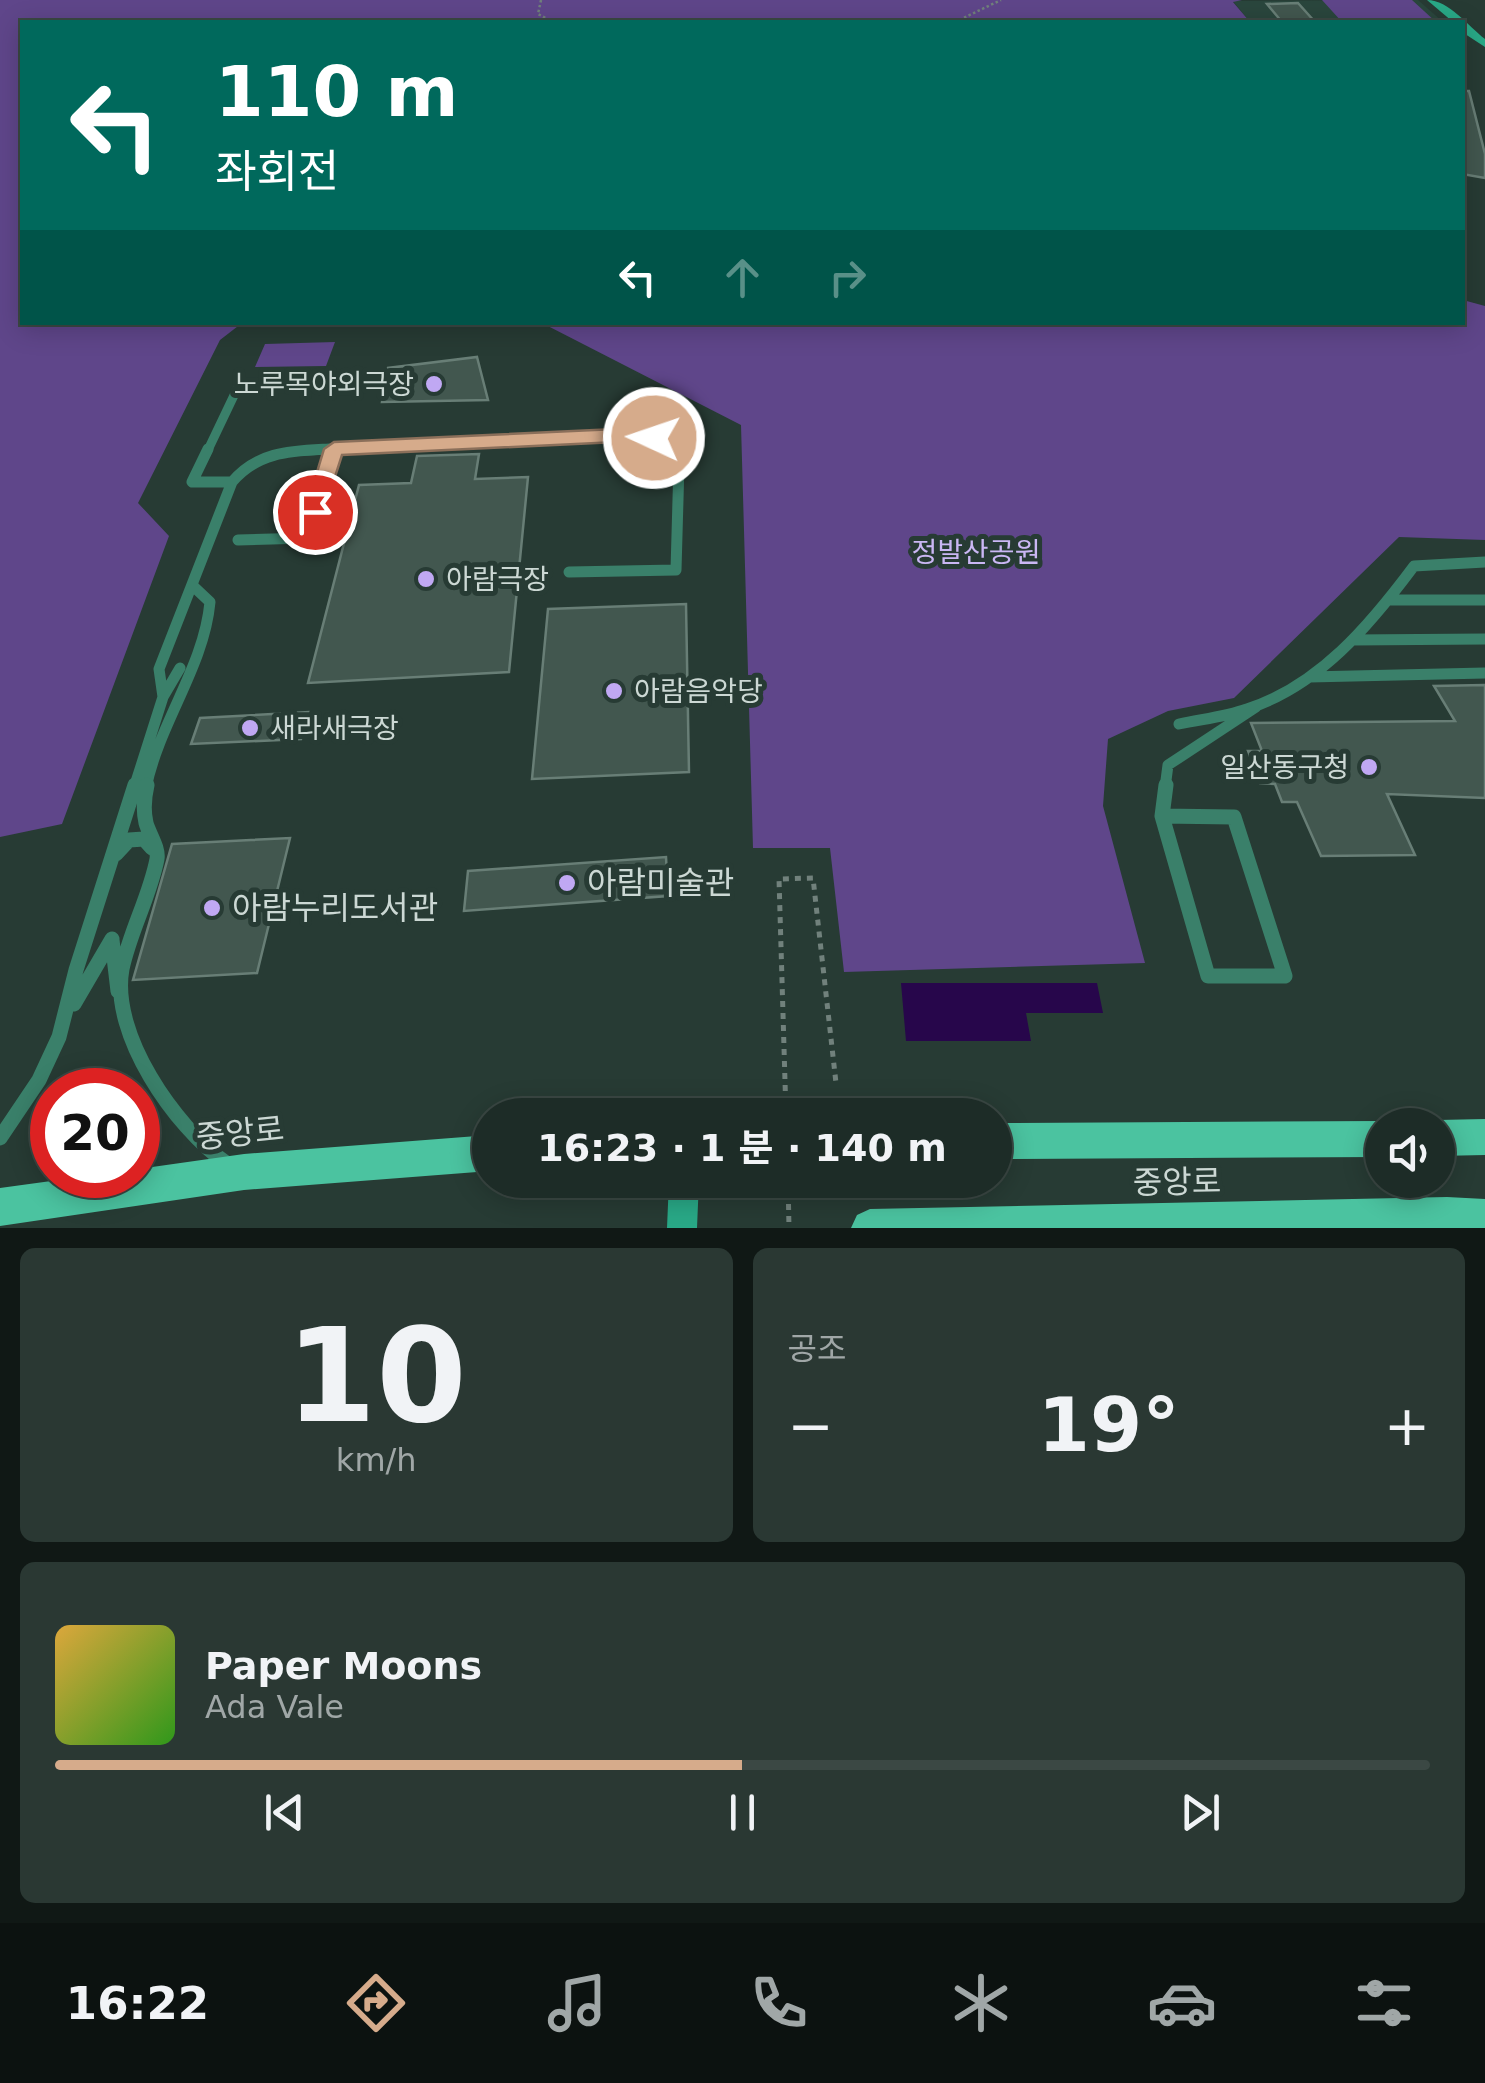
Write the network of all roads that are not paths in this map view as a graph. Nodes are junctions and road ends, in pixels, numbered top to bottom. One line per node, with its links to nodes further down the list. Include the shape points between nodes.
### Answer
1 (1432, 0): 2 (main road)
2 (1456, 20)
3 (257, 387): 5 (lane, via 238,388 192,482)
4 (334, 449): 5 (lane, via 266,454); 6 (lane, via 308,538); 8 (lane, via 638,434 671,449 679,464 676,570)
5 (232, 482): 9 (lane)
6 (238, 540)
7 (1484, 564): 10 (lane, via 1414,566)
8 (569, 572)
9 (194, 586): 16 (lane, via 160,668); 16 (lane, via 210,602 210,615 195,664)
10 (1389, 600): 11 (lane); 13 (lane)
11 (1485, 600)
12 (1485, 639): 13 (lane)
13 (1352, 640): 15 (lane)
14 (1485, 673): 15 (lane)
15 (1308, 678): 17 (lane)
16 (170, 698): 20 (lane, via 144,804); 21 (lane)
17 (1256, 707): 18 (lane); 19 (lane, via 1168,764)
18 (1179, 724)
19 (1162, 816): 19 (lane, via 1208,976 1285,976 1234,817)
20 (158, 855): 21 (lane, via 144,839 129,840); 22 (lane)
21 (111, 858): 23 (lane, via 76,970)
22 (119, 995): 23 (lane, via 112,939); 30 (lane, via 138,1048 189,1130 215,1157)
23 (72, 1006): 25 (lane, via 28,1104)
24 (1485, 1137): 26 (main road)
25 (0, 1138)
26 (1455, 1138)
27 (1365, 1139): 28 (main road, 중앙로)
28 (1012, 1141)
29 (472, 1154): 30 (main road, 중앙로)
30 (244, 1172): 33 (main road, 중앙로)
31 (683, 1198): 36 (main road)
32 (1485, 1206): 34 (lane)
33 (0, 1207)
34 (1446, 1216): 35 (main road, 중앙로); 37 (main road, 중앙로)
35 (1485, 1218)
36 (682, 1228)
37 (870, 1228)

